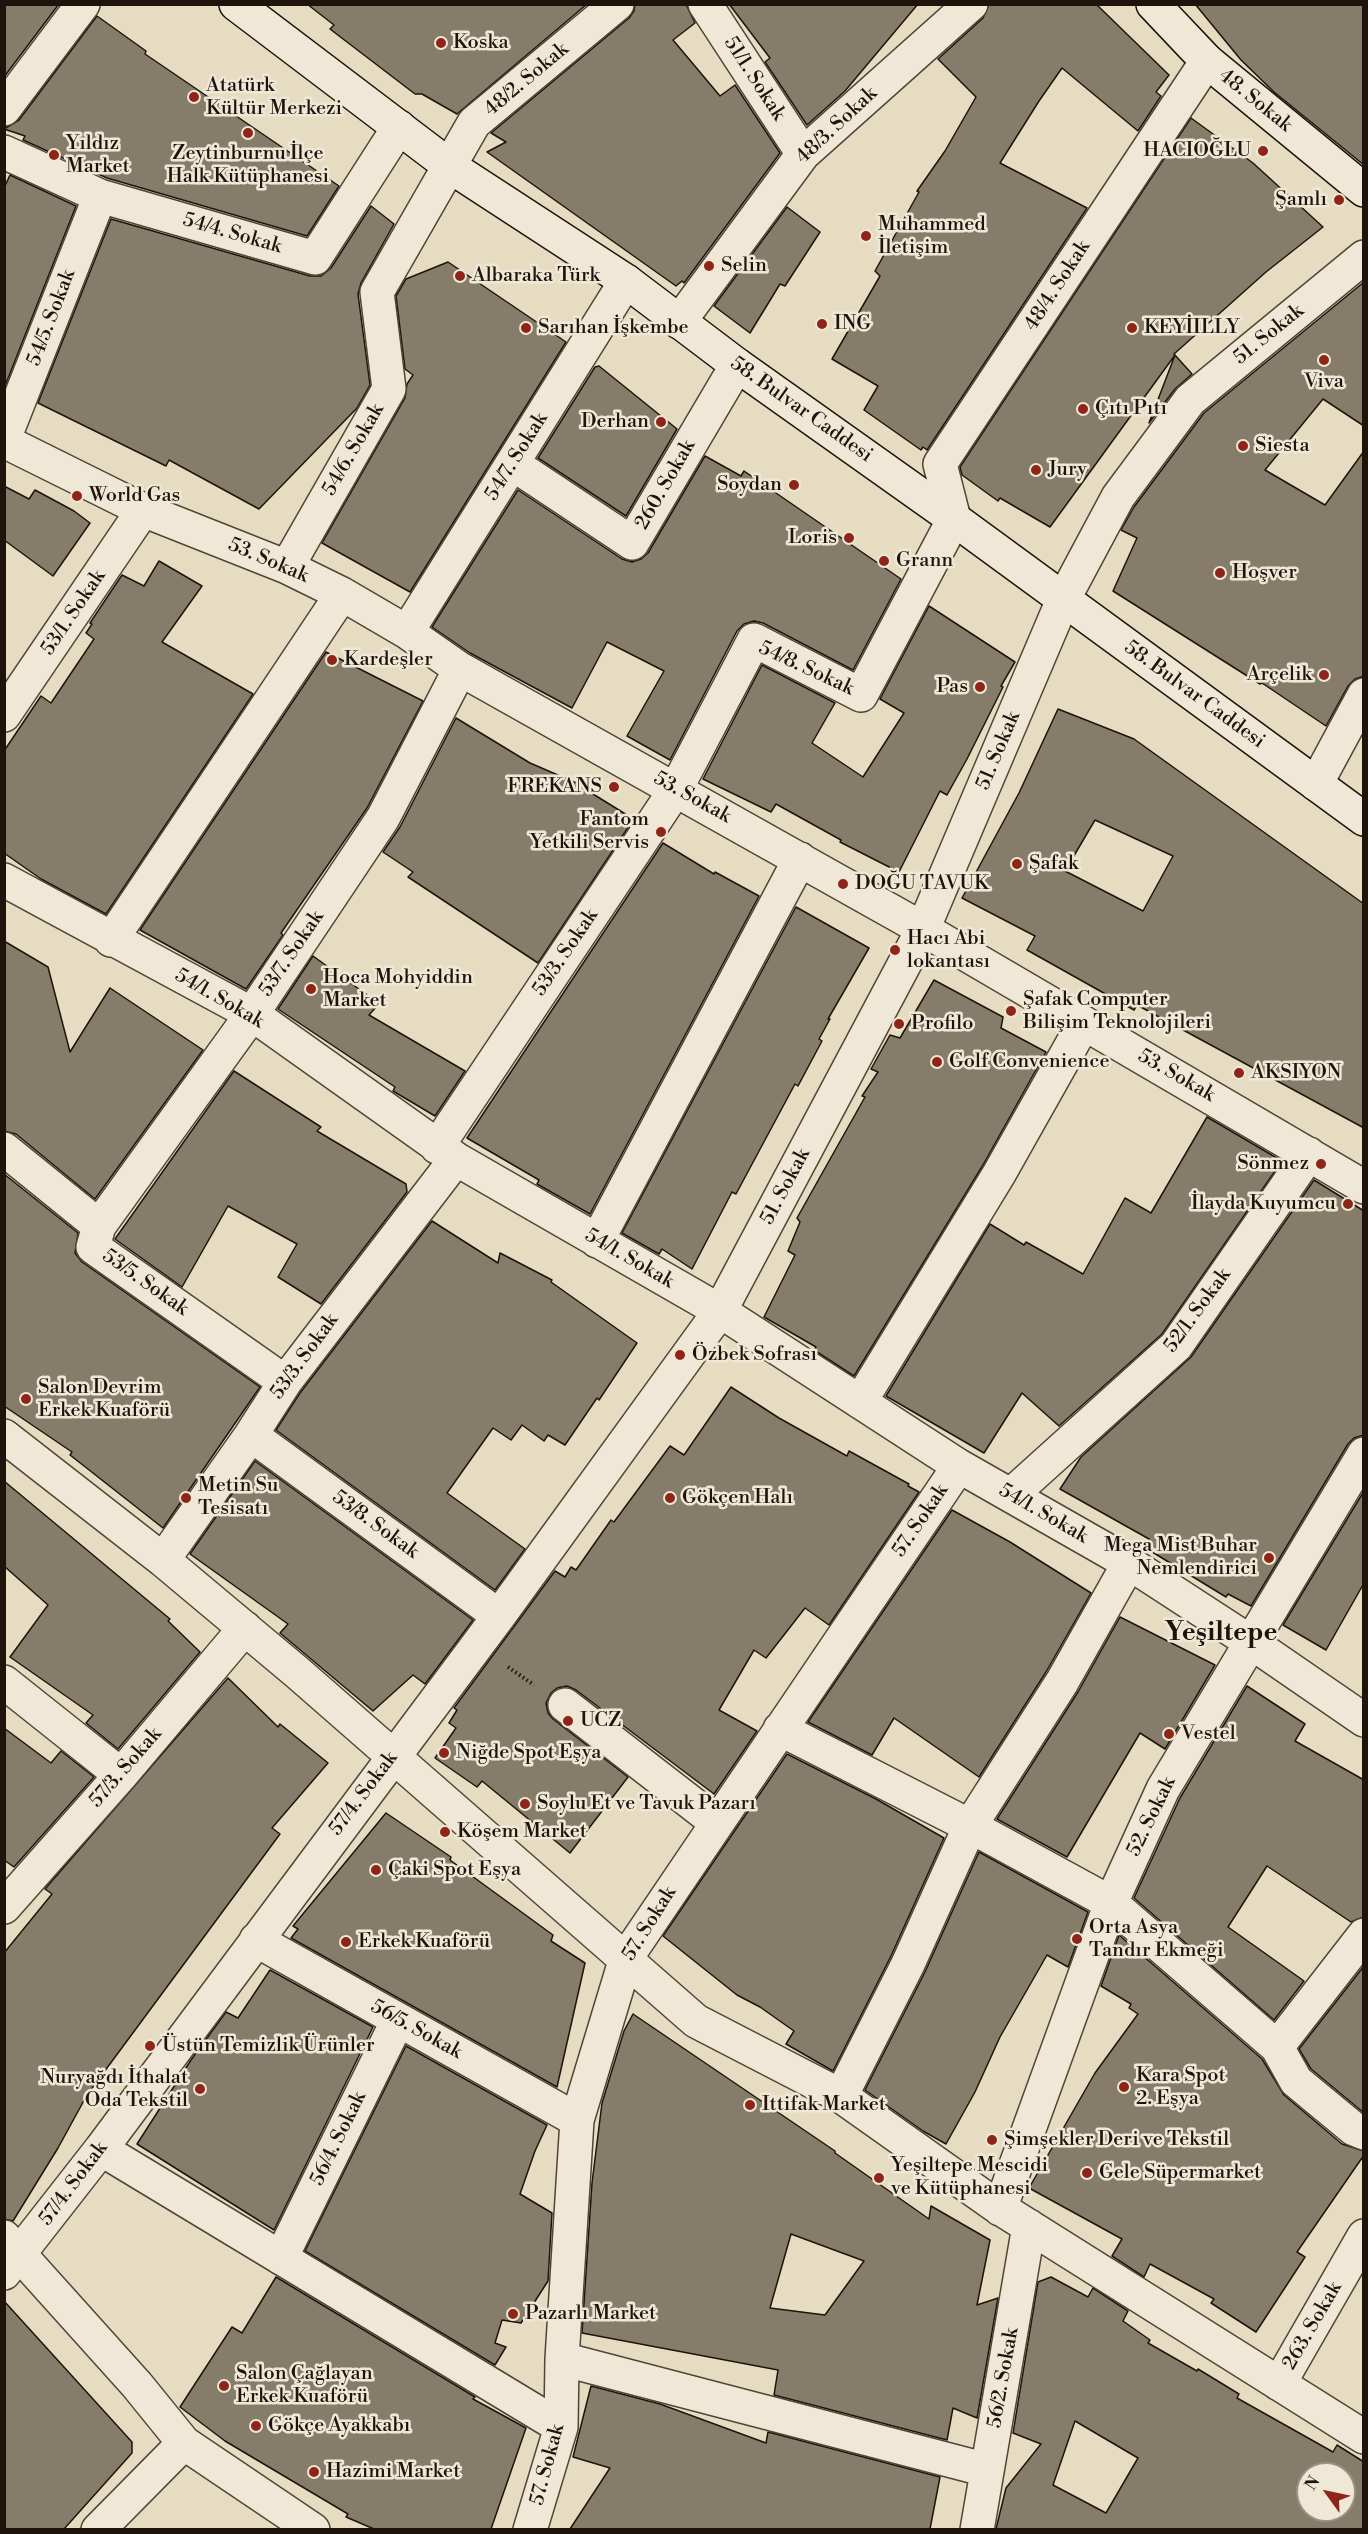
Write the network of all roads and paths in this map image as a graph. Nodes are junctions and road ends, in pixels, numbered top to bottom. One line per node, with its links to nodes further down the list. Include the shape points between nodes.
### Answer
1 (83, 4): 8 (street)
2 (617, 4): 12 (street, 48/2. Sokak, via 474,123)
3 (705, 4): 11 (street, 51/1. Sokak)
4 (971, 4): 11 (street, 48/3. Sokak)
5 (1160, 7): 7 (street, 48. Sokak)
6 (250, 9): 9 (street, 58. Bulvar Caddesi)
7 (1207, 61): 13 (street, 48. Sokak); 22 (street, 48/4. Sokak, via 940,464)
8 (4, 109)
9 (399, 127): 12 (street, 58. Bulvar Caddesi); 14 (street, 54/4. Sokak, via 315,258)
10 (4, 152): 14 (street, 54/4. Sokak)
11 (803, 154): 17 (street, 48/3. Sokak)
12 (451, 167): 16 (street, 58. Bulvar Caddesi); 23 (street, 54/6. Sokak, via 377,292 389,389)
13 (1364, 190)
14 (100, 196): 19 (street, 54/5. Sokak)
15 (1364, 257): 25 (street, 51. Sokak, via 1190,400 1118,497)
16 (626, 281): 17 (street, 58. Bulvar Caddesi); 20 (street, 54/7. Sokak)
17 (679, 322): 18 (street, 58. Bulvar Caddesi)
18 (737, 366): 20 (street, 260. Sokak, via 632,543); 22 (street, 58. Bulvar Caddesi)
19 (4, 440): 21 (street, 53. Sokak)
20 (513, 464): 26 (street, 54/7. Sokak)
21 (143, 510): 23 (street, 53. Sokak); 29 (street, 53/1. Sokak)
22 (954, 519): 25 (street, 58. Bulvar Caddesi); 31 (street, 54/8. Sokak, via 861,694 754,640)
23 (287, 567): 24 (street, 53. Sokak)
24 (342, 594): 26 (street, 53. Sokak); 36 (street)
25 (1063, 600): 30 (street, 58. Bulvar Caddesi); 35 (street, 51. Sokak)
26 (407, 632): 27 (street, 53. Sokak)
27 (460, 669): 31 (street, 53. Sokak); 37 (street, 53/7. Sokak, via 382,818)
28 (1364, 695): 30 (street)
29 (4, 715)
30 (1316, 784): 32 (street, 58. Bulvar Caddesi)
31 (676, 789): 33 (street, 53. Sokak); 40 (street, 53/3. Sokak)
32 (1364, 819)
33 (800, 859): 35 (street, 53. Sokak); 44 (street)
34 (4, 880): 36 (street, 54/1. Sokak)
35 (923, 928): 38 (street, 53. Sokak); 45 (street, 51. Sokak)
36 (111, 940): 37 (street, 54/1. Sokak)
37 (252, 1014): 40 (street, 54/1. Sokak); 43 (street, 53/7. Sokak)
38 (1084, 1023): 41 (street, 53. Sokak); 47 (street, via 999,1174)
39 (4, 1149): 43 (street, 53/5. Sokak)
40 (447, 1153): 44 (street, 54/1. Sokak); 46 (street, 53/3. Sokak)
41 (1308, 1154): 42 (street, 53. Sokak); 52 (street, 52/1. Sokak, via 1176,1346)
42 (1364, 1187)
43 (99, 1226): 46 (street, 53/5. Sokak, via 93,1247)
44 (597, 1241): 45 (street, 54/1. Sokak)
45 (720, 1311): 47 (street, 54/1. Sokak); 55 (street, 57/4. Sokak)
46 (285, 1382): 49 (street, 53/3. Sokak)
47 (860, 1402): 51 (street, 54/1. Sokak)
48 (4, 1436): 53 (street)
49 (250, 1436): 53 (street, 53/3. Sokak); 55 (street, 53/8. Sokak)
50 (1364, 1454): 57 (street, 52. Sokak)
51 (958, 1466): 52 (street, 54/1. Sokak); 62 (street, 57. Sokak)
52 (1011, 1495): 54 (street, 54/1. Sokak)
53 (163, 1560): 56 (street)
54 (1129, 1563): 57 (street, 54/1. Sokak); 66 (street, via 1062,1682)
55 (499, 1616): 58 (street, 57/4. Sokak)
56 (245, 1628): 63 (street); 64 (street, 57/3. Sokak)
57 (1252, 1642): 61 (street, 54/1. Sokak); 67 (street, 52. Sokak, via 1163,1789)
58 (477, 1645): 60 (path); 63 (street, 57/4. Sokak)
59 (4, 1682): 64 (street)
60 (565, 1705): 65 (street)
61 (1364, 1720)
62 (780, 1729): 65 (street, 57. Sokak); 66 (street)
63 (393, 1755): 70 (street, 57/4. Sokak); 71 (street)
64 (121, 1775): 68 (street, 57/3. Sokak)
65 (716, 1822): 71 (street, 57. Sokak)
66 (970, 1826): 67 (street); 74 (street, via 908,1964)
67 (1112, 1904): 73 (street); 78 (street, 52. Sokak)
68 (4, 1907)
69 (1364, 1935): 73 (street)
70 (256, 1940): 72 (street, 56/5. Sokak); 77 (street, 57/4. Sokak)
71 (626, 1958): 74 (street, via 696,2020); 75 (street, 57. Sokak)
72 (398, 2020): 75 (street, 56/5. Sokak); 82 (street, 56/4. Sokak)
73 (1277, 2047): 76 (street, via 1296,2081)
74 (841, 2096): 78 (street)
75 (577, 2120): 83 (street, 57. Sokak)
76 (1364, 2133)
77 (100, 2150): 81 (street, 57/4. Sokak); 82 (street)
78 (1000, 2209): 79 (street)
79 (1029, 2226): 84 (street); 88 (street, 56/2. Sokak)
80 (1364, 2236): 84 (street, 263. Sokak)
81 (10, 2255): 87 (street, via 137,2385)
82 (281, 2258): 85 (street)
83 (562, 2359): 85 (street, 57. Sokak); 88 (street)
84 (1279, 2384): 86 (street)
85 (561, 2427): 91 (street, 57. Sokak)
86 (1364, 2437)
87 (183, 2444): 89 (street); 90 (street)
88 (987, 2470): 92 (street, 56/2. Sokak)
89 (98, 2529)
90 (313, 2529)
91 (530, 2529)
92 (977, 2529)

